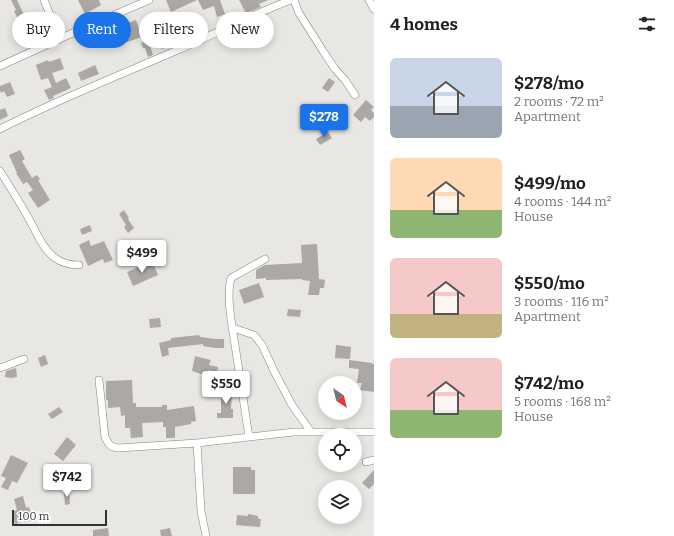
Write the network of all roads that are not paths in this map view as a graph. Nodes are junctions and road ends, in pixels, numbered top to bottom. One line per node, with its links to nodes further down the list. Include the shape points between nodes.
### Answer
1 (44, 0): 7 (street)
2 (149, 0): 8 (street)
3 (291, 0): 12 (street, via 33,112)
4 (294, 0): 11 (street, via 299,13 323,51)
5 (369, 0): 6 (street)
6 (374, 9)
7 (49, 12)
8 (65, 37)
9 (40, 48): 10 (street)
10 (0, 66)
11 (355, 95)
12 (0, 129)
13 (0, 171): 15 (street, via 48,251 61,262)
14 (265, 259): 16 (street, via 231,278 229,295)
15 (79, 266)
16 (233, 328): 20 (street, via 254,335 262,345 292,405); 22 (street)
17 (24, 359): 18 (street)
18 (0, 368)
19 (99, 380): 23 (street, via 105,437 112,447)
20 (311, 432): 21 (street); 22 (street)
21 (374, 432)
22 (249, 437): 23 (street)
23 (197, 443): 26 (street)
24 (374, 460): 25 (street)
25 (366, 462)
26 (206, 536)

